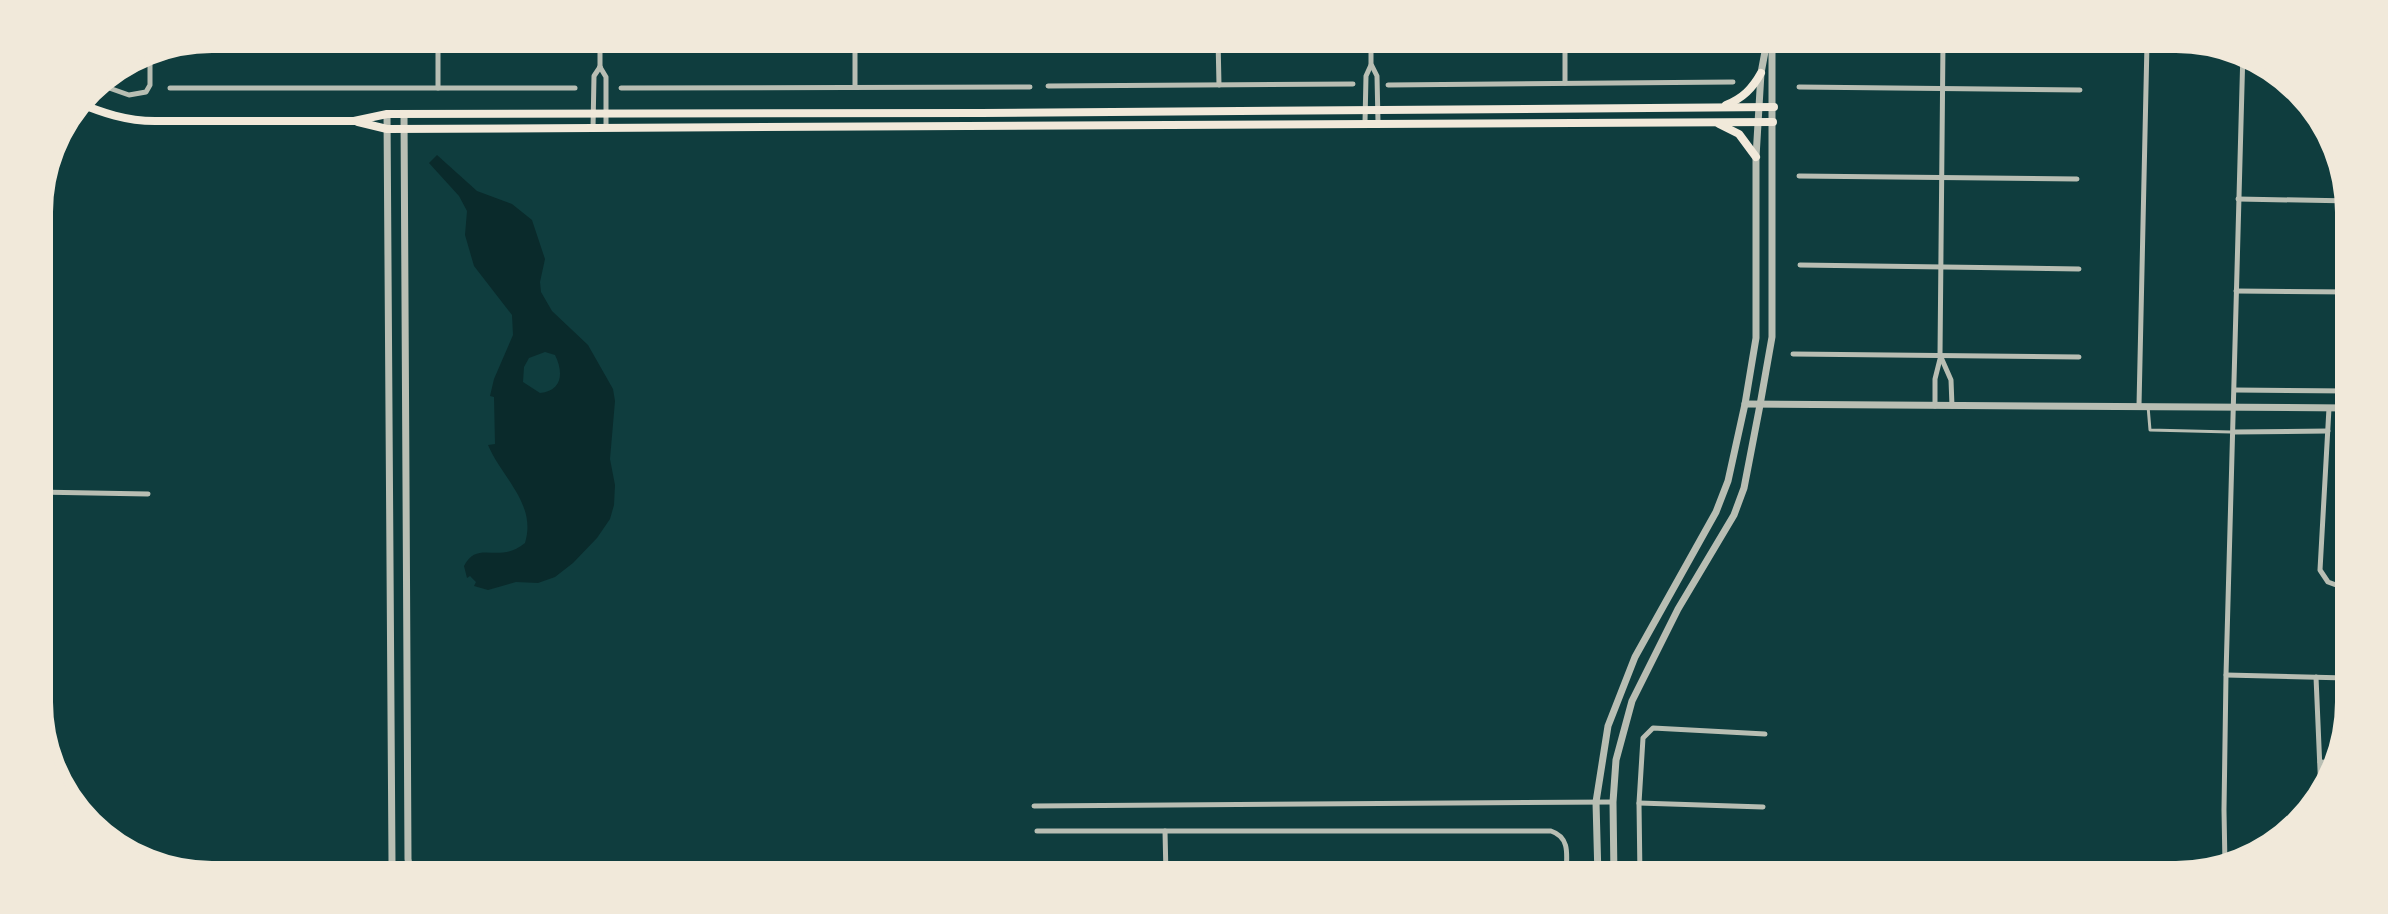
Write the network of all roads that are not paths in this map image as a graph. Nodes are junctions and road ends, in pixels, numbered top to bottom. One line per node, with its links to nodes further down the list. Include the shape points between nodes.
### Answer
1 (438, 48): 27 (street)
2 (600, 48): 14 (street)
3 (855, 48): 23 (street)
4 (1218, 48): 19 (street)
5 (1371, 48): 13 (street)
6 (1565, 48): 17 (street)
7 (1767, 48): 15 (street)
8 (1770, 48): 35 (street)
9 (1943, 48): 30 (street)
10 (2147, 48): 74 (street)
11 (150, 60): 22 (street, via 146,92 129,95)
12 (2243, 62): 58 (street)
13 (1371, 64): 36 (street, via 1377,76); 37 (street)
14 (600, 67): 41 (street, via 594,76); 42 (street, via 606,77)
15 (1761, 73): 33 (main road, via 1752,89); 34 (street)
16 (1733, 82): 17 (street)
17 (1565, 83): 20 (street)
18 (1353, 84): 19 (street)
19 (1219, 85): 21 (street)
20 (1388, 85)
21 (1048, 86)
22 (106, 87)
23 (855, 87): 24 (street); 29 (street)
24 (1030, 87)
25 (1799, 87): 30 (street)
26 (170, 88): 27 (street)
27 (438, 88): 28 (street)
28 (575, 88)
29 (621, 88)
30 (1943, 89): 31 (street); 56 (street)
31 (2080, 90)
32 (87, 106): 43 (main road, via 133,121)
33 (1721, 107): 34 (main road); 36 (main road)
34 (1759, 107): 35 (main road); 46 (street)
35 (1774, 107): 47 (street)
36 (1378, 109): 37 (main road); 45 (street)
37 (1365, 110): 38 (main road); 44 (street)
38 (981, 113): 42 (main road); 49 (street)
39 (387, 114): 40 (main road); 43 (main road); 50 (street)
40 (404, 114): 41 (main road); 51 (street)
41 (593, 115): 42 (main road); 52 (street)
42 (607, 115): 53 (street)
43 (354, 121): 50 (main road)
44 (1365, 122): 45 (main road); 49 (main road)
45 (1378, 122): 48 (main road)
46 (1758, 122): 47 (main road); 48 (main road); 54 (street)
47 (1773, 122): 71 (street, via 1772,337)
48 (1716, 123): 54 (main road, via 1739,134)
49 (980, 127): 53 (main road)
50 (387, 129): 51 (main road); 99 (street)
51 (404, 129): 52 (main road); 100 (street)
52 (593, 129): 53 (main road)
53 (606, 129)
54 (1756, 157): 70 (street, via 1756,338)
55 (1799, 176): 56 (street)
56 (1942, 177): 57 (street); 61 (street)
57 (2077, 179)
58 (2238, 199): 59 (street); 63 (street)
59 (2339, 201)
60 (1800, 265): 61 (street)
61 (1941, 267): 62 (street); 66 (street)
62 (2079, 269)
63 (2236, 291): 64 (street); 68 (street)
64 (2340, 292)
65 (1793, 354): 66 (street)
66 (1940, 356): 67 (street); 72 (street); 73 (street, via 1951,380)
67 (2079, 357)
68 (2235, 390): 69 (street); 76 (street)
69 (2340, 391)
70 (1745, 404): 71 (street); 91 (street, via 1716,512 1618,694)
71 (1760, 405): 72 (street); 92 (street, via 1734,515 1632,701 1616,760)
72 (1935, 406): 73 (street)
73 (1952, 406): 74 (street)
74 (2139, 406): 75 (street)
75 (2148, 406): 76 (street); 80 (lane, via 2150,430)
76 (2235, 407): 77 (street); 80 (street)
77 (2329, 408): 78 (street); 79 (street)
78 (2340, 408)
79 (2328, 431): 80 (street); 83 (street, via 2320,570)
80 (2234, 432): 84 (street)
81 (48, 492): 82 (street)
82 (148, 494)
83 (2340, 588)
84 (2226, 675): 85 (street); 98 (street)
85 (2316, 677): 86 (street); 88 (street)
86 (2340, 678)
87 (1765, 734): 93 (street, via 1653,728 1643,738)
88 (2320, 762): 89 (street); 90 (street)
89 (2328, 762)
90 (2321, 779)
91 (1596, 802): 92 (street); 94 (street); 103 (street)
92 (1613, 802): 104 (street)
93 (1639, 803): 95 (street); 105 (street)
94 (1034, 806)
95 (1763, 807)
96 (1037, 831): 97 (street)
97 (1165, 831): 101 (street); 102 (street, via 1551,831 1566,841)
98 (2225, 858)
99 (394, 866)
100 (410, 866)
101 (1166, 866)
102 (1566, 866)
103 (1598, 866)
104 (1614, 866)
105 (1640, 866)

